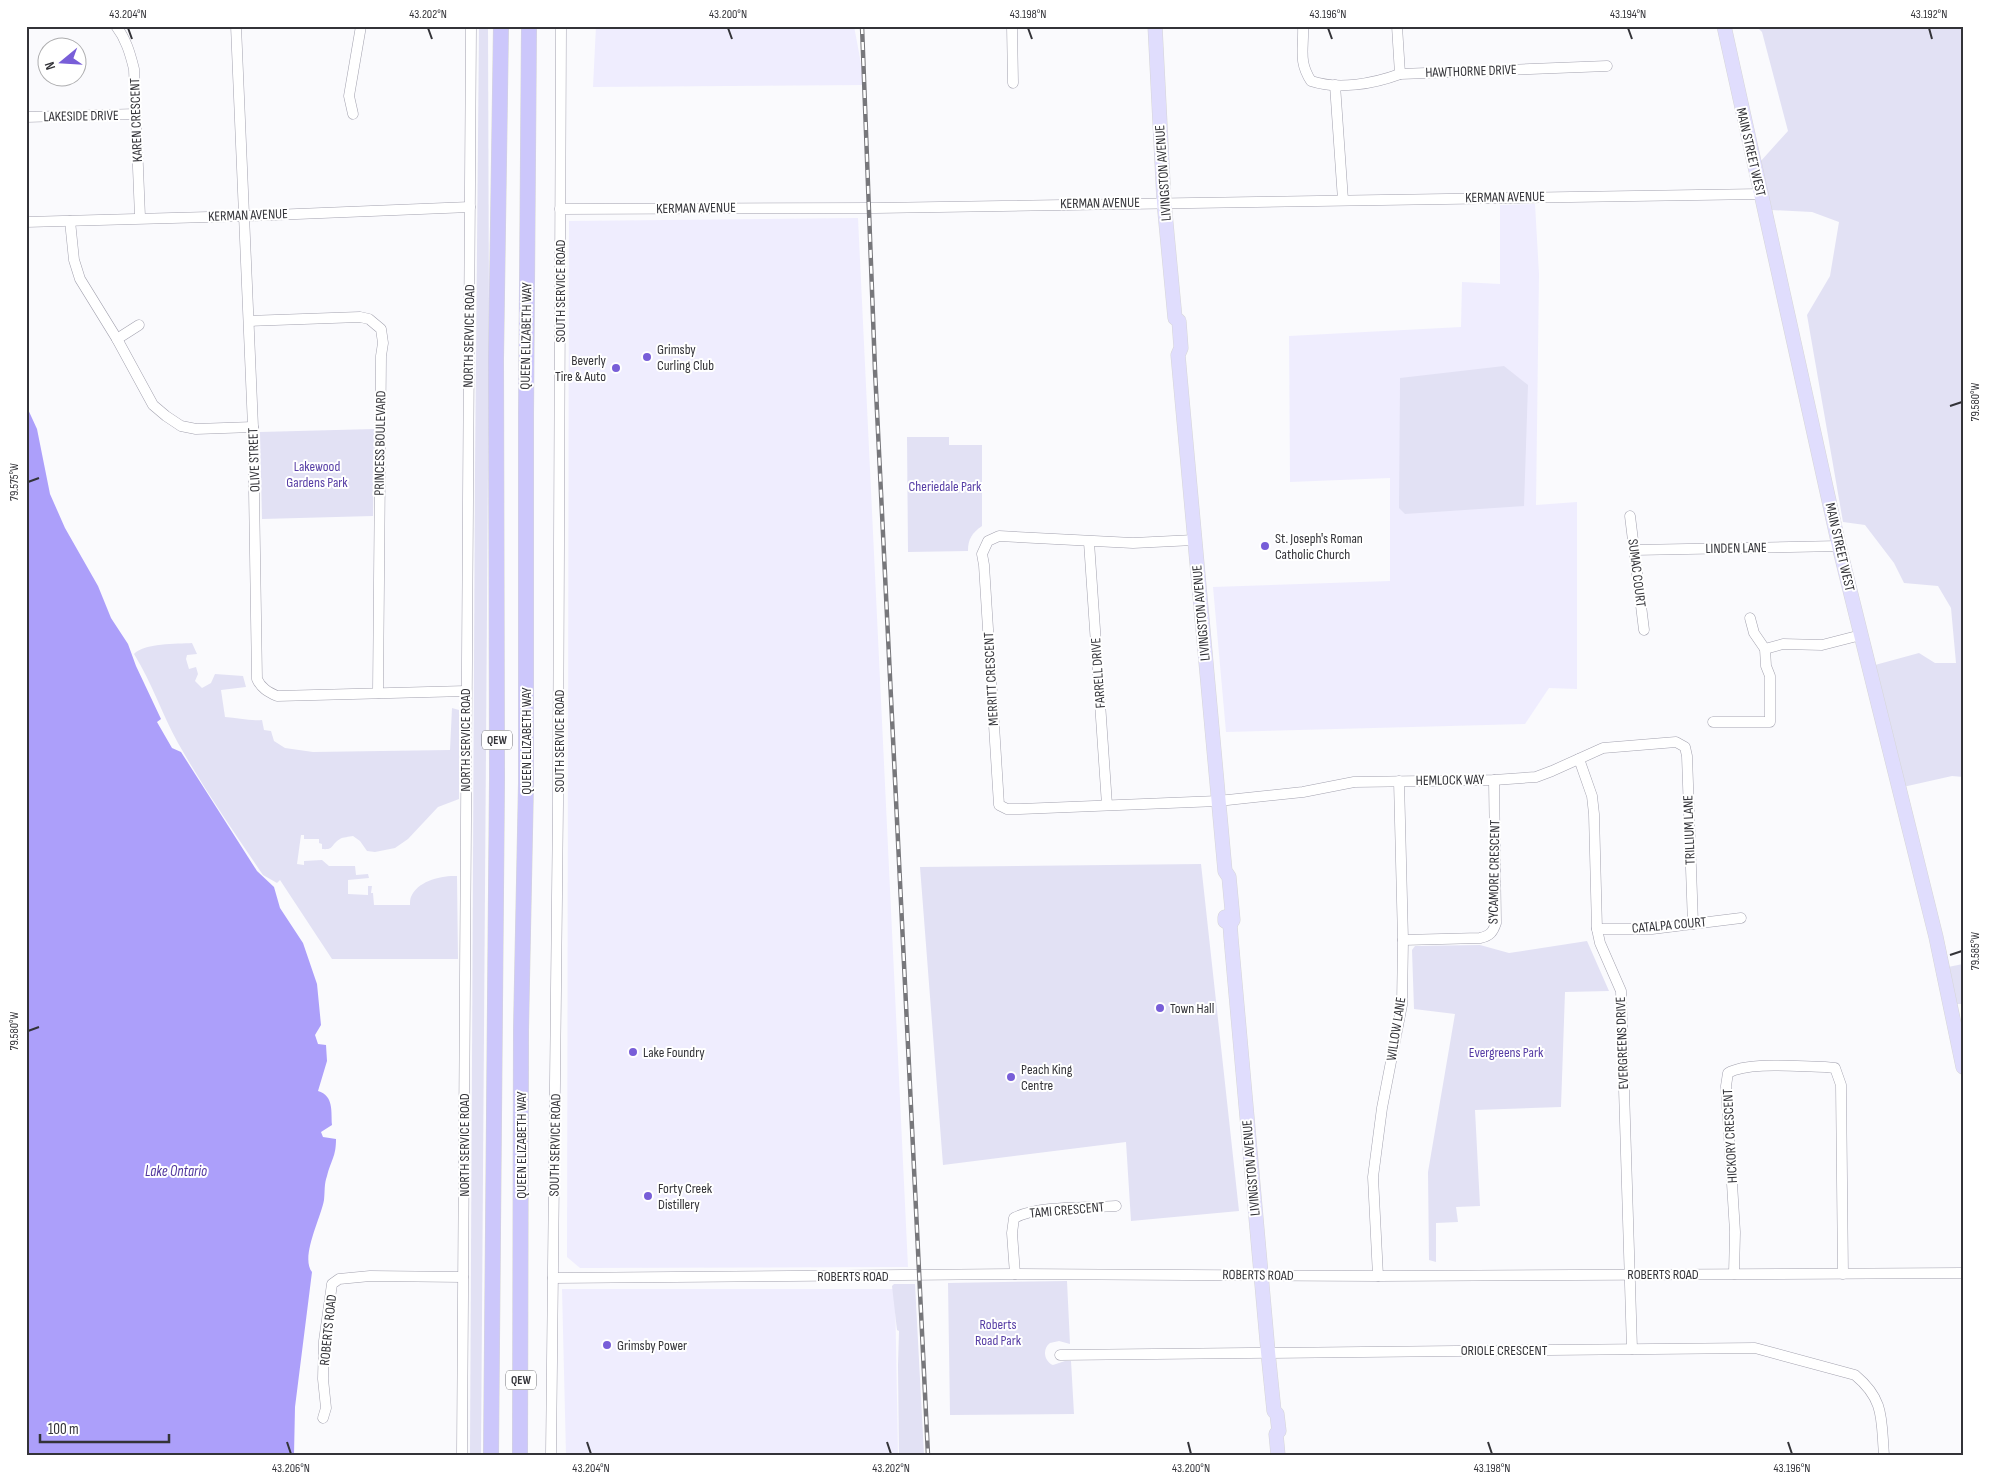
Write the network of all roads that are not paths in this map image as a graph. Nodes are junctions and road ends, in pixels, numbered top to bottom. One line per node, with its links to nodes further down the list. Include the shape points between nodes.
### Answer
1 (116, 26): 17 (street, KAREN CRESCENT, via 134,69)
2 (236, 26): 25 (street, OLIVE STREET)
3 (361, 26): 18 (street, via 349,96)
4 (471, 26): 23 (street, NORTH SERVICE ROAD)
5 (500, 26): 71 (highway, QUEEN ELIZABETH WAY / QEW)
6 (529, 26): 72 (highway, QUEEN ELIZABETH WAY / QEW)
7 (561, 26): 24 (street, SOUTH SERVICE ROAD)
8 (1012, 26): 15 (street)
9 (1155, 26): 22 (main road, LIVINGSTON AVENUE)
10 (1303, 26): 16 (street, HAWTHORNE DRIVE, via 1301,59 1306,73 1311,81)
11 (1397, 26): 14 (street)
12 (1724, 26): 20 (main road, MAIN STREET WEST)
13 (1607, 66): 14 (street, HAWTHORNE DRIVE)
14 (1400, 74): 16 (street, HAWTHORNE DRIVE, via 1380,81)
15 (1013, 83)
16 (1335, 85): 21 (street)
17 (136, 114): 19 (street, LAKESIDE DRIVE); 26 (street, KAREN CRESCENT)
18 (353, 114)
19 (26, 117)
20 (1760, 194): 21 (street, KERMAN AVENUE); 36 (main road, MAIN STREET WEST)
21 (1343, 200): 22 (street, KERMAN AVENUE)
22 (1164, 202): 24 (street, KERMAN AVENUE, via 876,208); 34 (main road, LIVINGSTON AVENUE, via 1175,318 1179,321 1182,348 1178,355)
23 (470, 207): 25 (street, KERMAN AVENUE); 42 (street, NORTH SERVICE ROAD)
24 (560, 209): 65 (street, SOUTH SERVICE ROAD)
25 (245, 216): 26 (street, KERMAN AVENUE); 29 (street, OLIVE STREET)
26 (140, 218): 27 (street, KERMAN AVENUE)
27 (70, 221): 28 (street, KERMAN AVENUE); 31 (street, via 74,260 80,279)
28 (26, 222)
29 (249, 321): 32 (street, OLIVE STREET); 43 (street, PRINCESS BOULEVARD, via 360,317 369,319 381,329)
30 (139, 325): 31 (street)
31 (117, 339): 32 (street, via 153,405 181,426 196,429)
32 (253, 428): 43 (street, OLIVE STREET, via 257,679 269,693 277,696)
33 (1630, 516): 37 (street, SUMAC COURT)
34 (1194, 540): 35 (street, MERRITT CRESCENT); 49 (main road, LIVINGSTON AVENUE)
35 (1089, 542): 50 (street, FARRELL DRIVE); 50 (street, MERRITT CRESCENT, via 999,536 988,541 982,554 999,805 1007,809)
36 (1839, 546): 37 (street, LINDEN LANE); 40 (main road, MAIN STREET WEST)
37 (1634, 550): 39 (street, SUMAC COURT)
38 (1750, 618): 41 (street, via 1754,633)
39 (1644, 630)
40 (1861, 635): 41 (street, via 1822,645 1783,644); 55 (main road, MAIN STREET WEST, via 1936,937)
41 (1765, 649): 44 (street, via 1770,683 1770,722)
42 (466, 691): 43 (street, OLIVE STREET); 64 (street, NORTH SERVICE ROAD)
43 (378, 694)
44 (1713, 722)
45 (1676, 742): 46 (street, HEMLOCK WAY, via 1602,748); 52 (street, TRILLIUM LANE, via 1685,747 1687,756)
46 (1579, 759): 47 (street, HEMLOCK WAY, via 1536,777); 53 (street, EVERGREENS DRIVE, via 1592,796 1594,814)
47 (1494, 780): 48 (street, HEMLOCK WAY); 54 (street, SYCAMORE CRESCENT, via 1494,930 1480,938)
48 (1399, 781): 49 (street, HEMLOCK WAY, via 1354,782 1304,792); 54 (street, WILLOW LANE)
49 (1218, 801): 50 (street, MERRITT CRESCENT); 61 (main road, LIVINGSTON AVENUE, via 1224,871 1229,877 1233,920 1230,924)
50 (1107, 805)
51 (1741, 918): 52 (street, CATALPA COURT)
52 (1693, 924): 53 (street, CATALPA COURT, via 1652,929)
53 (1597, 929): 62 (street, EVERGREENS DRIVE, via 1621,991)
54 (1403, 940): 63 (street, WILLOW LANE, via 1400,1021 1382,1108 1373,1176)
55 (1963, 1066)
56 (1116, 1206): 58 (street, TAMI CRESCENT, via 1045,1210 1014,1218)
57 (1963, 1273): 60 (street, ROBERTS ROAD)
58 (1015, 1274): 61 (street, ROBERTS ROAD); 65 (street, ROBERTS ROAD)
59 (1734, 1274): 60 (street, ROBERTS ROAD); 60 (street, HICKORY CRESCENT, via 1735,1232 1726,1086 1728,1073 1757,1066 1825,1067 1835,1068 1838,1074 1841,1085); 62 (street, ROBERTS ROAD)
60 (1843, 1274)
61 (1261, 1275): 63 (street, ROBERTS ROAD); 67 (main road, LIVINGSTON AVENUE)
62 (1629, 1275): 63 (street, ROBERTS ROAD); 66 (street, EVERGREENS DRIVE)
63 (1378, 1276)
64 (463, 1277): 69 (street, ROBERTS ROAD, via 370,1276 339,1279 332,1284 324,1341 326,1408); 70 (street, NORTH SERVICE ROAD)
65 (553, 1278): 73 (street, SOUTH SERVICE ROAD)
66 (1632, 1349): 67 (street, ORIOLE CRESCENT); 75 (street, ORIOLE CRESCENT, via 1755,1348 1855,1375 1876,1397)
67 (1268, 1352): 68 (street, ORIOLE CRESCENT); 74 (main road, LIVINGSTON AVENUE, via 1279,1431 1276,1434)
68 (1060, 1355)
69 (323, 1418)
70 (462, 1455)
71 (490, 1455)
72 (520, 1455)
73 (551, 1455)
74 (1278, 1455)
75 (1884, 1455)

